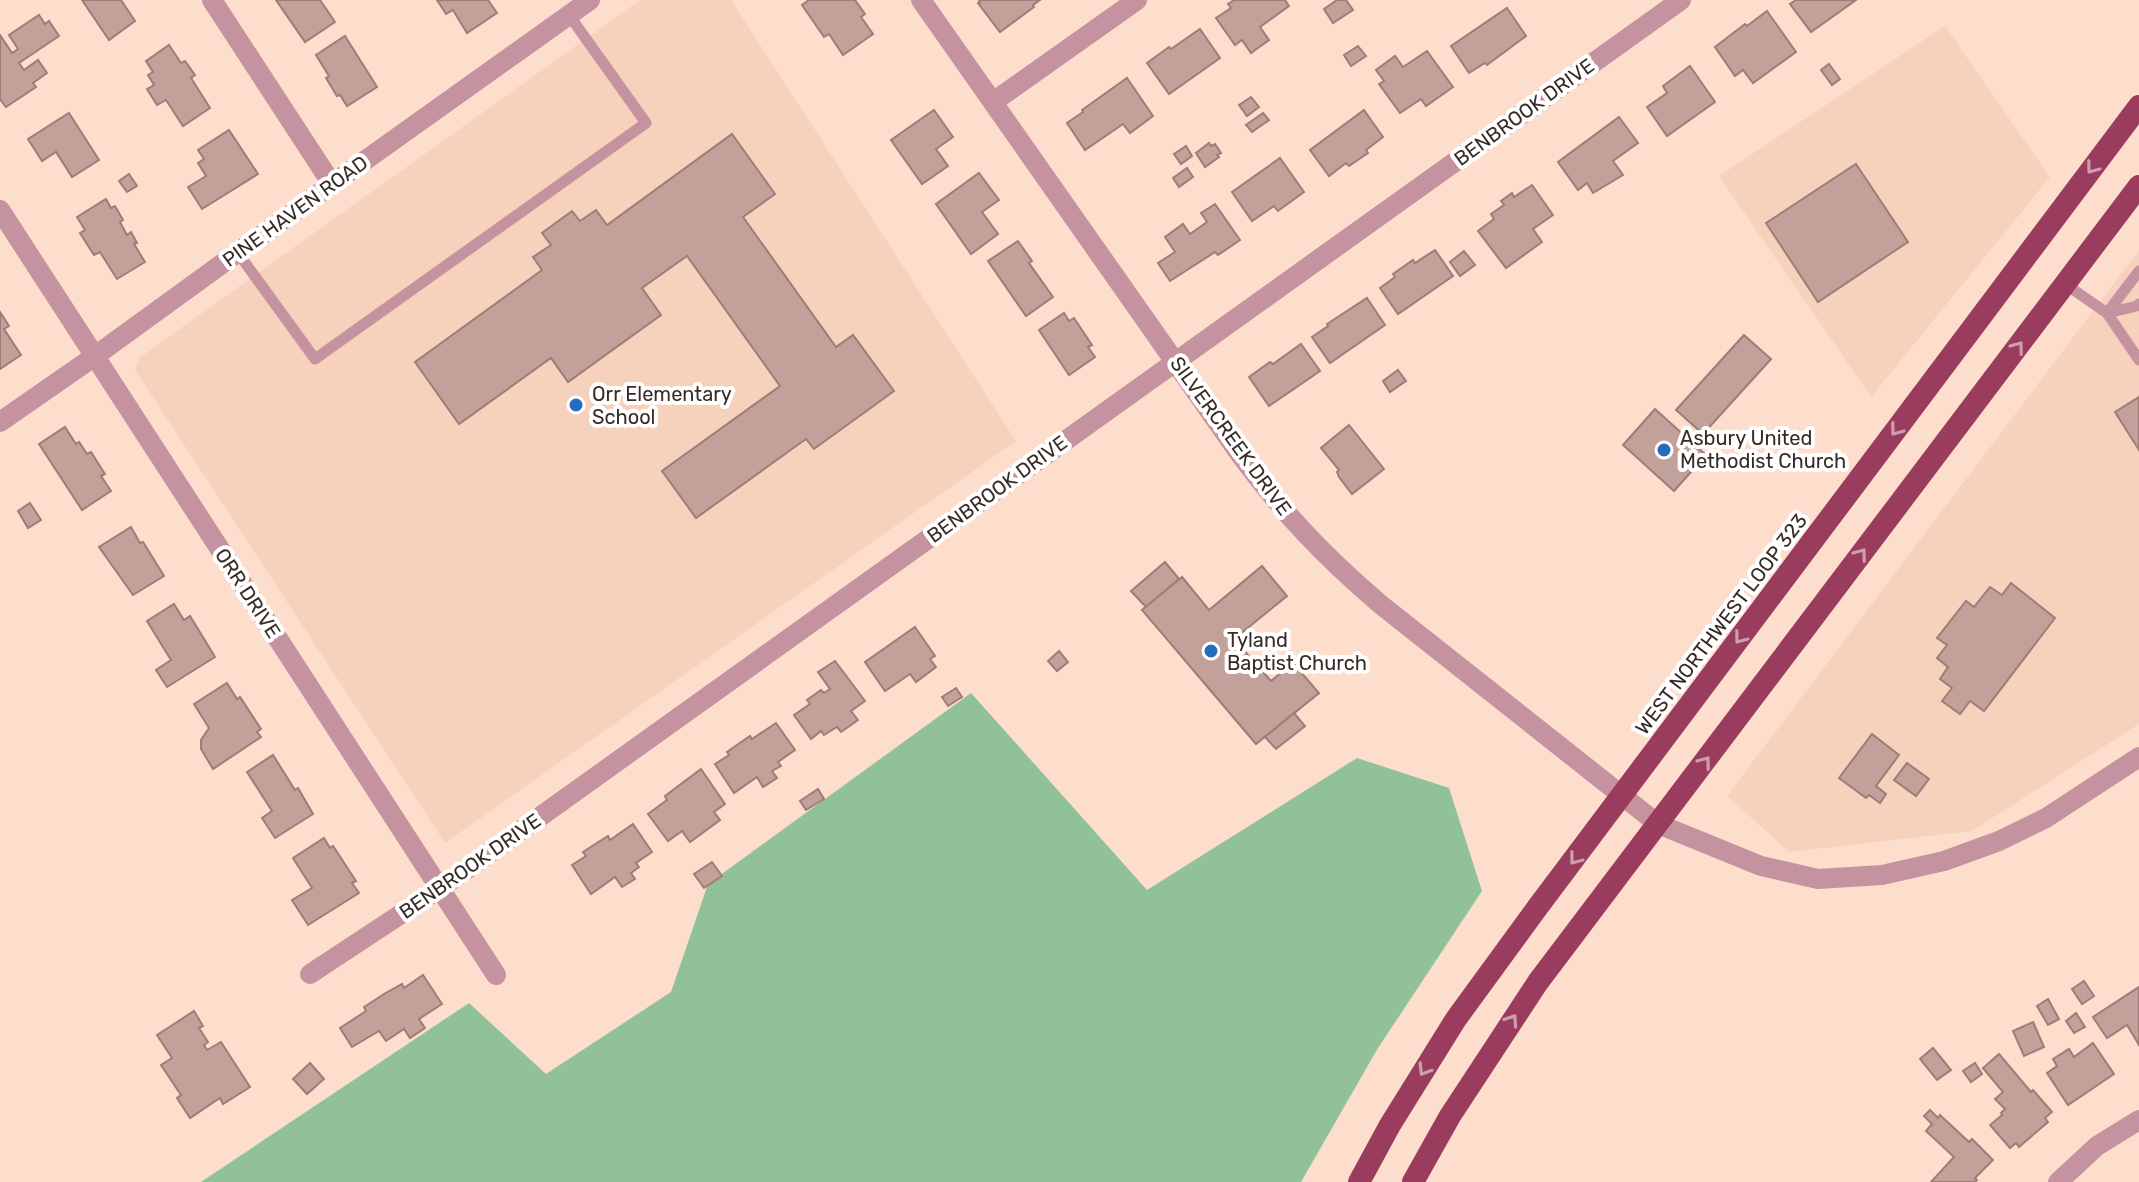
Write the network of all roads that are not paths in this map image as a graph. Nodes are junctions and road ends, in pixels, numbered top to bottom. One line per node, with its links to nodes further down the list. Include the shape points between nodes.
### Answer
1 (212, 0): 9 (street)
2 (590, 0): 6 (street, PINE HAVEN ROAD)
3 (921, 0): 7 (street, SILVERCREEK DRIVE)
4 (1137, 0): 7 (street)
5 (1667, 4): 19 (street, BENBROOK DRIVE)
6 (564, 8): 9 (street, PINE HAVEN ROAD); 12 (lane, via 646,123 315,359)
7 (993, 102): 19 (street, SILVERCREEK DRIVE)
8 (2139, 106): 22 (highway, WEST NORTHWEST LOOP 323, one-way to 22)
9 (332, 184): 12 (street, PINE HAVEN ROAD)
10 (2139, 186): 14 (highway)
11 (0, 210): 17 (street, ORR DRIVE)
12 (238, 253): 17 (street, PINE HAVEN ROAD)
13 (2139, 271): 16 (lane)
14 (2065, 284): 16 (lane); 23 (highway, one-way to 14)
15 (2139, 304): 16 (lane)
16 (2107, 313): 18 (lane)
17 (95, 356): 20 (street, PINE HAVEN ROAD); 24 (street, ORR DRIVE)
18 (2139, 360)
19 (1176, 361): 22 (street, SILVERCREEK DRIVE, via 1274,500 1315,546); 24 (street, BENBROOK DRIVE)
20 (0, 422)
21 (2139, 757): 23 (street, SILVERCREEK DRIVE, via 2046,818 1999,841 1882,875 1818,879 1761,866)
22 (1622, 797): 23 (street, SILVERCREEK DRIVE); 28 (highway, WEST NORTHWEST LOOP 323, one-way to 28, via 1456,1019)
23 (1658, 824): 29 (highway, one-way to 23, via 1538,982)
24 (439, 889): 25 (street, BENBROOK DRIVE); 26 (street, ORR DRIVE)
25 (310, 974)
26 (496, 975)
27 (2139, 1120): 30 (street, via 2097,1146)
28 (1359, 1182)
29 (1413, 1182)
30 (2058, 1182)

